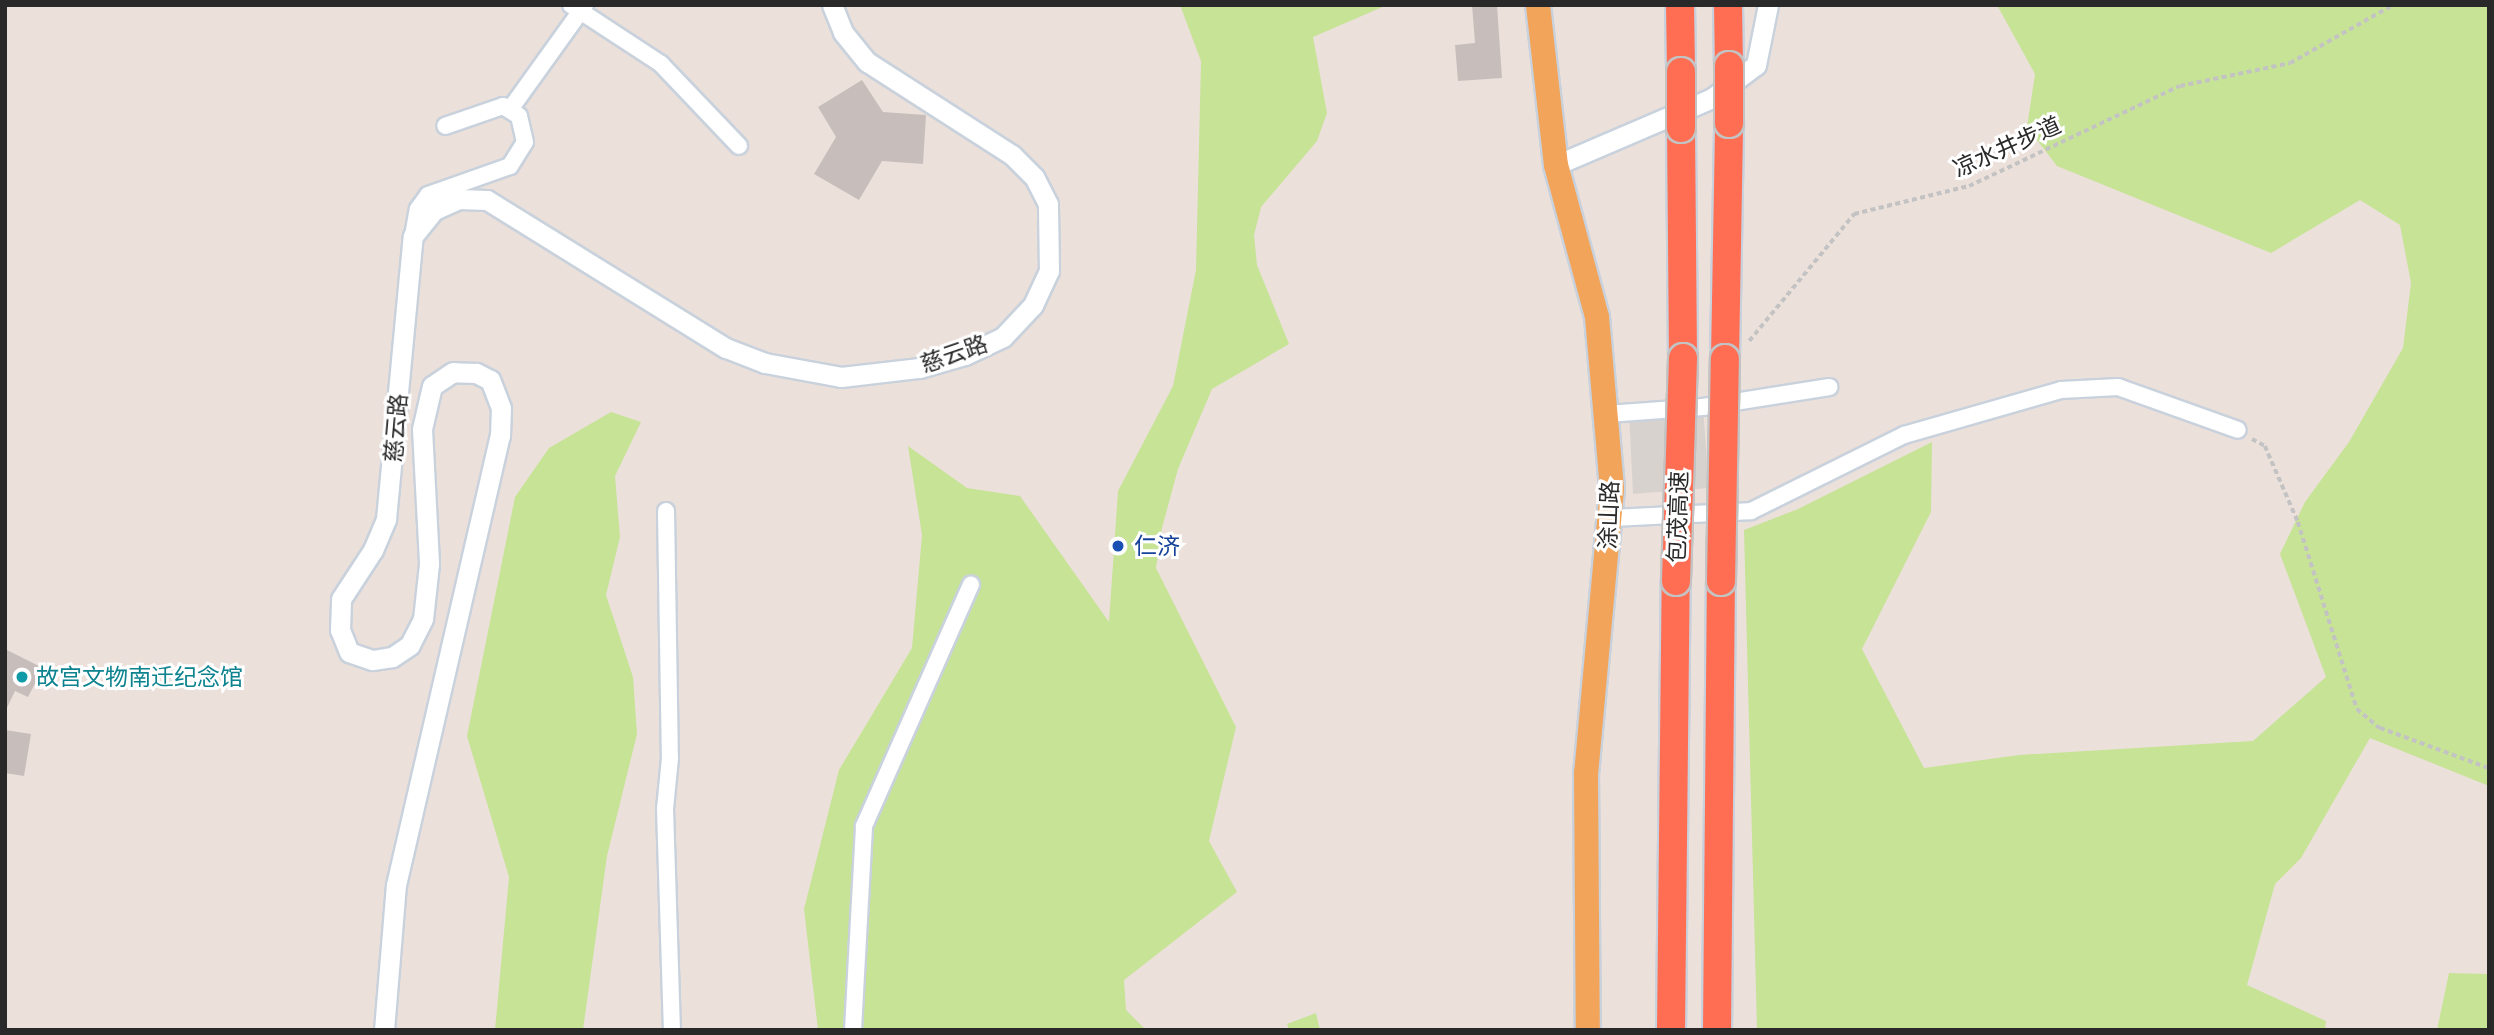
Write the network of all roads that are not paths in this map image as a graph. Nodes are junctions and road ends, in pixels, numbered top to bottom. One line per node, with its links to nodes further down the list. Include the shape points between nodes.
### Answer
1 (832, 5): 11 (street, 慈云路, via 843,32 867,62 1012,155 1034,177 1043,195 1051,237 1049,271 1033,305 1003,337 965,355 919,368 841,377 807,373 726,348 487,200 459,199 434,209)
2 (1538, 5): 10 (main road, 涂山路)
3 (1680, 5): 18 (highway, 包茂高速, bridge, via 1684,358 1676,581)
4 (1728, 5): 23 (highway, 包茂高速, bridge, via 1734,354 1721,581)
5 (1768, 5): 10 (street, via 1756,65 1713,98)
6 (579, 7): 7 (street); 9 (street, via 661,64)
7 (511, 108): 8 (street, via 468,115); 11 (street, via 524,126 522,153 510,166 428,195 418,209)
8 (445, 126)
9 (739, 146)
10 (1556, 165): 13 (main road, 涂山路, via 1597,317)
11 (413, 236): 19 (street, 慈云路, via 386,519 373,550 341,599 340,630 349,652 372,660 392,657 410,645 423,619 429,564 422,429 432,386 453,372 476,373 490,380 501,408 500,436 397,885)
12 (1829, 387): 13 (street, via 1703,407)
13 (1606, 414): 16 (main road, 涂山路)
14 (2238, 430): 16 (street, via 2119,387 2061,390 1905,435 1751,511)
15 (666, 511): 20 (street)
16 (1610, 518): 22 (main road, 涂山路, via 1586,773)
17 (971, 585): 21 (street, via 864,826)
18 (1671, 1029)
19 (384, 1030)
20 (672, 1030)
21 (853, 1030)
22 (1588, 1030)
23 (1717, 1030)

